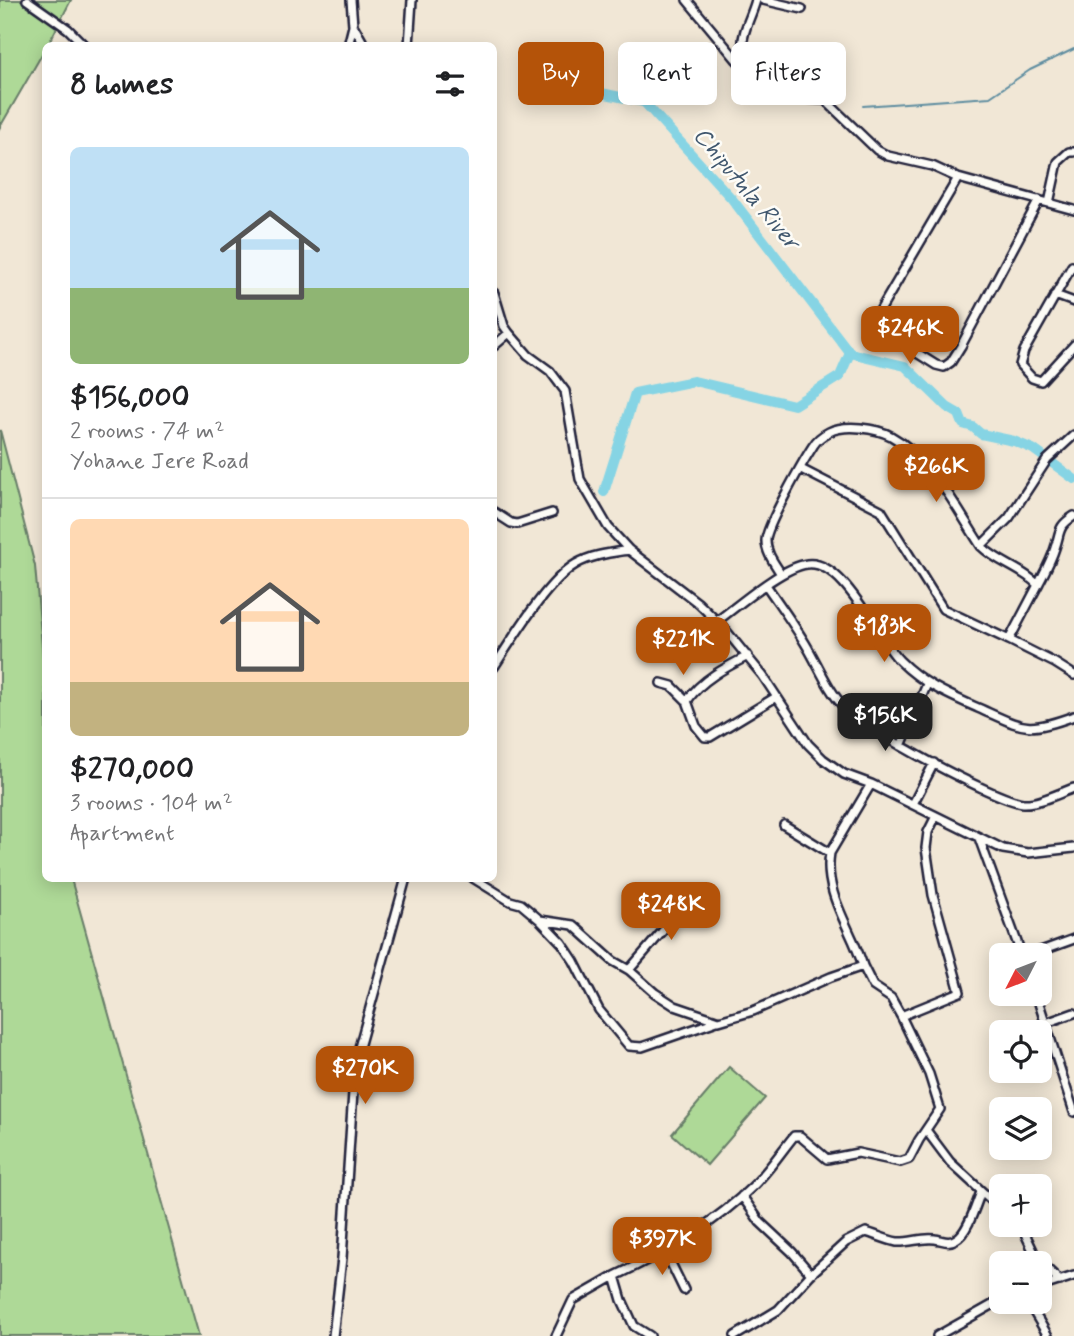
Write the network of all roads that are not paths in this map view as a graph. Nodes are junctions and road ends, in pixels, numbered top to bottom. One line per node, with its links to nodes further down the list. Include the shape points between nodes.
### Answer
1 (27, 0): 9 (street)
2 (351, 0): 8 (street)
3 (412, 0): 12 (street)
4 (687, 0): 14 (street)
5 (756, 0): 13 (street)
6 (763, 0): 7 (street)
7 (802, 9)
8 (353, 25): 10 (street); 11 (street)
9 (81, 42)
10 (349, 42)
11 (363, 42)
12 (409, 42)
13 (743, 42)
14 (731, 53)
15 (830, 105): 17 (street, via 877,150)
16 (1074, 152): 19 (street, via 1058,162)
17 (958, 178): 18 (street); 18 (street, via 878,314 882,331 936,365 944,367 951,362)
18 (1039, 201): 19 (street)
19 (1049, 204): 20 (street)
20 (1074, 210)
21 (1073, 265): 22 (street)
22 (1055, 295): 23 (street); 27 (street, via 1020,365 1041,381)
23 (1074, 302)
24 (497, 304): 25 (street)
25 (509, 333): 26 (street); 34 (street, via 528,355 551,371 565,391 580,479 602,519)
26 (497, 343)
27 (1074, 345)
28 (1074, 435): 33 (street, via 1047,460 1009,518)
29 (800, 469): 33 (street, via 814,443 830,431 851,428 889,435 928,466); 35 (street, via 765,540); 39 (street, via 881,510 943,609)
30 (552, 513): 31 (street, via 517,524)
31 (497, 515)
32 (1074, 516): 37 (street, via 1058,531)
33 (981, 547): 37 (street)
34 (628, 550): 38 (street); 41 (street, via 597,555 563,574)
35 (781, 574): 36 (street); 44 (street, via 807,564 819,564 832,572 898,660)
36 (765, 585): 38 (street); 48 (street, via 842,706)
37 (1038, 585): 39 (street)
38 (717, 621): 40 (street)
39 (1009, 640): 42 (street)
40 (748, 656): 45 (street); 46 (street, via 699,685)
41 (497, 663)
42 (1074, 675)
43 (661, 683): 46 (street, via 672,686)
44 (927, 684): 47 (street, via 1023,727 1044,727); 48 (street)
45 (776, 697): 46 (street, via 710,737 696,726); 50 (street, via 823,759 844,774)
46 (687, 701)
47 (1074, 716)
48 (901, 746): 49 (street)
49 (934, 763): 51 (street, via 1023,803); 52 (street)
50 (871, 784): 52 (street); 57 (street)
51 (1074, 788)
52 (913, 804): 53 (street)
53 (936, 816): 55 (street); 68 (street, via 926,848 933,895 960,992)
54 (784, 825): 57 (street)
55 (979, 838): 56 (street, via 1028,853); 63 (street)
56 (1074, 848)
57 (830, 853): 65 (street, via 830,886)
58 (405, 882): 89 (street, via 355,1062)
59 (479, 882): 61 (street)
60 (686, 896): 66 (street)
61 (540, 920): 66 (street, via 573,925); 69 (street, via 562,943 599,1010 629,1046 642,1047)
62 (1074, 939): 64 (street)
63 (1020, 943)
64 (1052, 947)
65 (863, 966): 68 (street, via 873,986 891,998); 69 (street)
66 (629, 970): 69 (street, via 675,1006)
67 (1074, 1013): 70 (street)
68 (901, 1016): 75 (street, via 940,1104)
69 (719, 1021)
70 (1052, 1021)
71 (1052, 1043): 73 (street)
72 (1074, 1082): 73 (street)
73 (1065, 1085): 74 (street)
74 (1074, 1112)
75 (926, 1130): 76 (street, via 943,1155); 77 (street, via 909,1160 900,1162 865,1153 827,1159 796,1134)
76 (981, 1192): 78 (street); 81 (street, via 971,1218 955,1240 899,1242 866,1232 846,1241)
77 (742, 1196): 80 (street); 81 (street, via 760,1222)
78 (989, 1199)
79 (1027, 1237): 84 (street, via 1037,1259)
80 (665, 1251): 82 (street); 86 (street)
81 (811, 1274): 92 (street, via 778,1310)
82 (615, 1276): 90 (street, via 573,1300); 91 (street, via 634,1326)
83 (1074, 1276): 84 (street)
84 (1060, 1281): 85 (street)
85 (1052, 1283)
86 (684, 1290)
87 (989, 1307): 93 (street)
88 (1035, 1314): 94 (street)
89 (333, 1336)
90 (555, 1336)
91 (650, 1336)
92 (735, 1336)
93 (937, 1336)
94 (1048, 1336)

